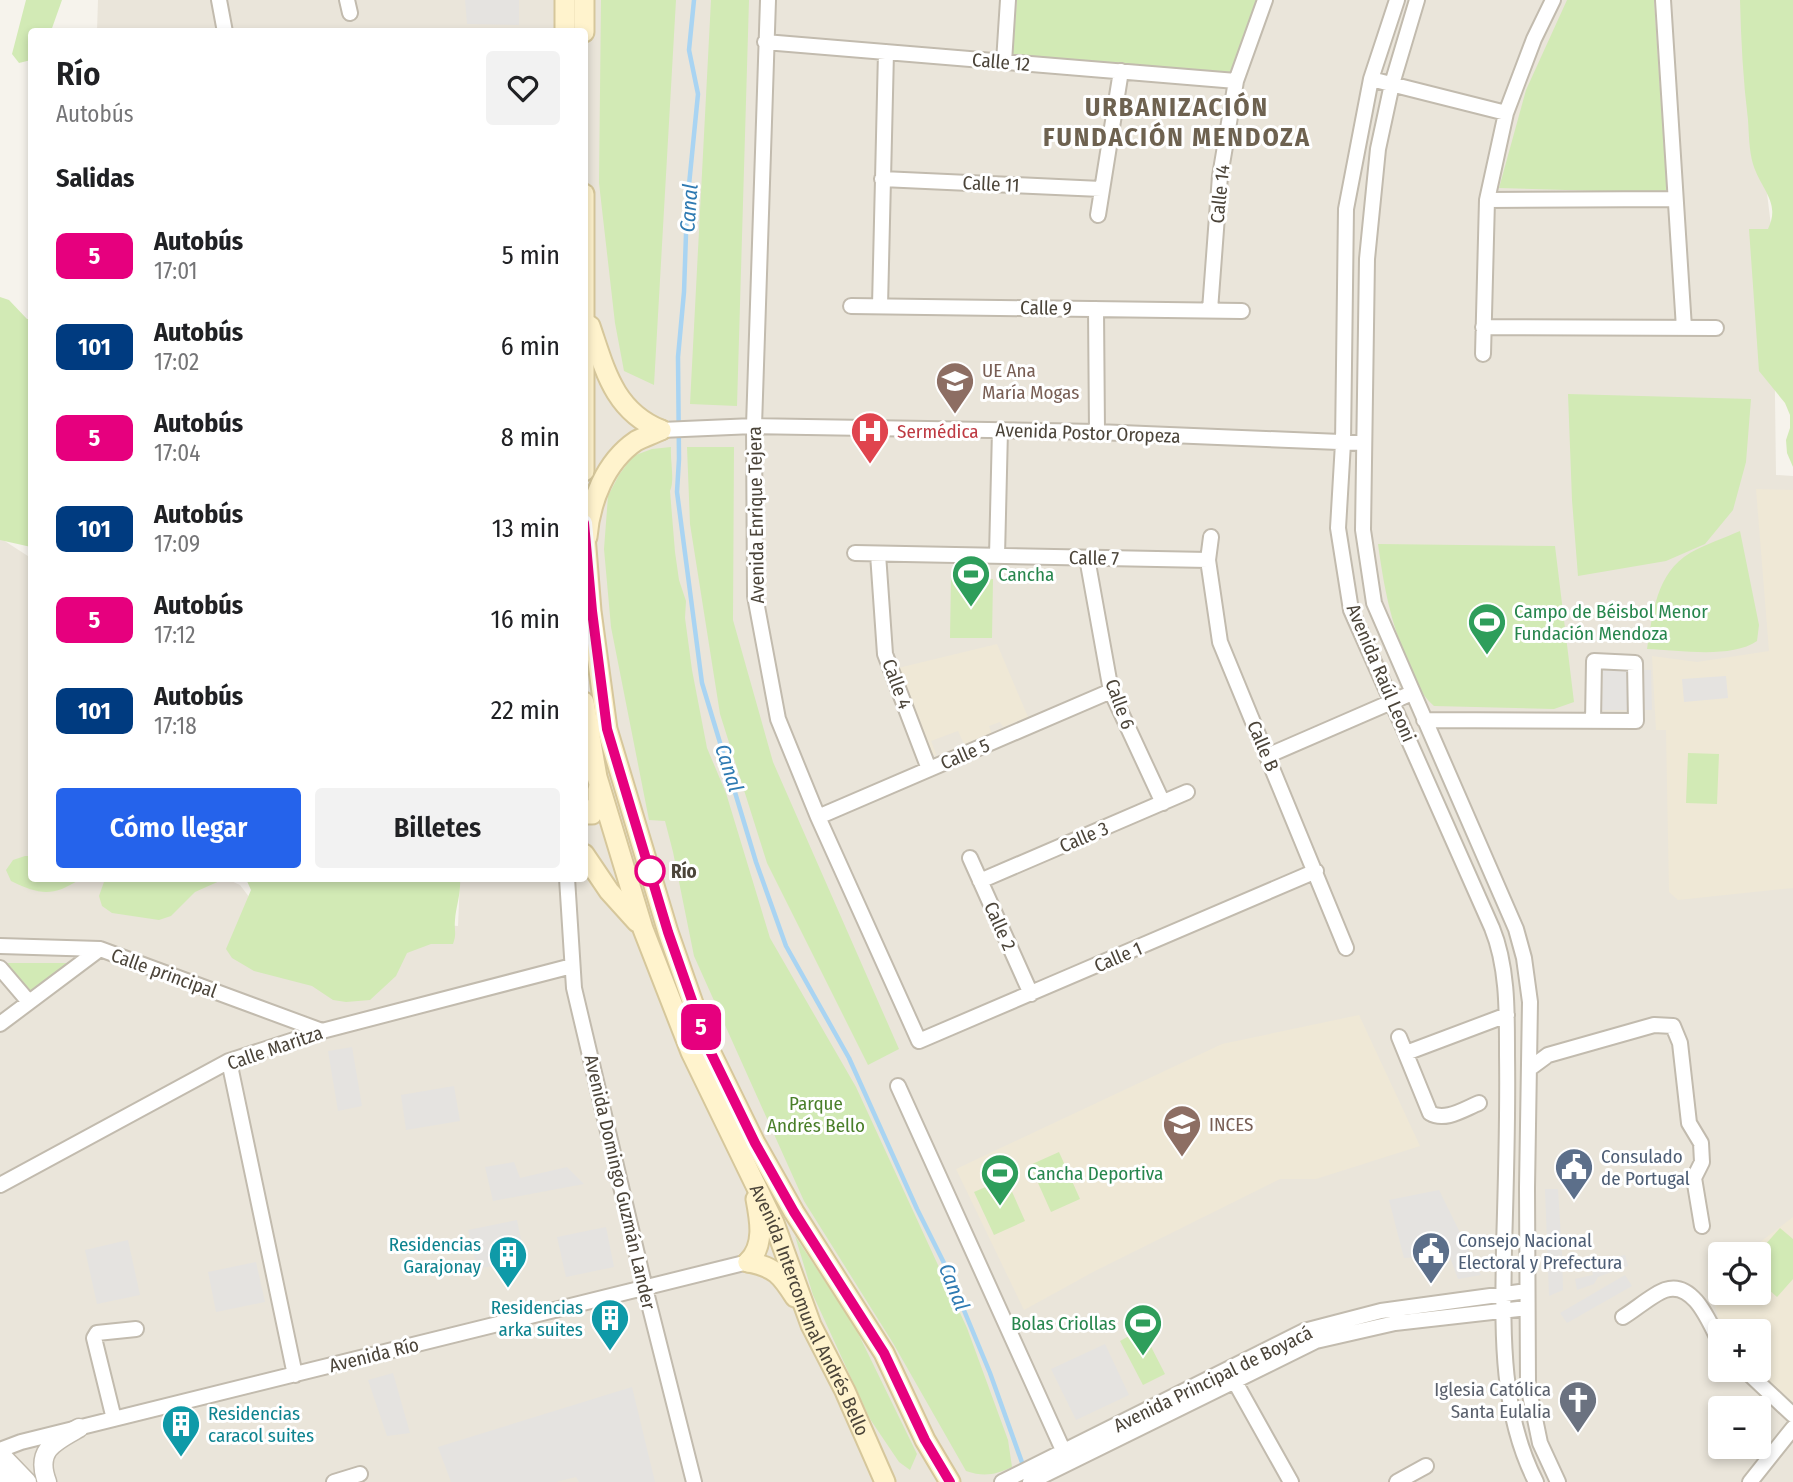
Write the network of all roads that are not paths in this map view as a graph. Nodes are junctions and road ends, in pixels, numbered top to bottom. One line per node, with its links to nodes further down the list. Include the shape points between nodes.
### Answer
1 (219, 0): 11 (street)
2 (565, 0): 12 (main road)
3 (584, 0): 13 (main road)
4 (768, 0): 14 (street, Avenida Enrique Tejera)
5 (1008, 0): 16 (street)
6 (1265, 0): 19 (street, Calle 14)
7 (1396, 0): 18 (street, Avenida Raúl Leoni)
8 (1418, 0): 20 (street, Avenida Raúl Leoni)
9 (1553, 0): 21 (street)
10 (1663, 0): 24 (street)
11 (224, 28)
12 (565, 28)
13 (584, 28)
14 (765, 42): 15 (street, Calle 12); 37 (street, Avenida Enrique Tejera)
15 (886, 52): 16 (street, Calle 12); 22 (street)
16 (1004, 62): 17 (street, Calle 12)
17 (1121, 72): 19 (street, Calle 12); 23 (street)
18 (1371, 79): 20 (street); 41 (street, Avenida Raúl Leoni, via 1346,209)
19 (1236, 81): 30 (street, Calle 14, via 1220,176)
20 (1392, 84): 21 (street); 42 (street, Avenida Raúl Leoni, via 1378,149 1367,259)
21 (1506, 113): 25 (street)
22 (881, 179): 23 (street, Calle 11); 28 (street)
23 (1101, 189): 26 (street)
24 (1675, 199): 25 (street); 34 (street)
25 (1487, 200): 33 (street)
26 (1098, 215)
27 (851, 306): 28 (street, Calle 9)
28 (880, 306): 29 (street, Calle 9)
29 (1097, 309): 30 (street, Calle 9); 40 (street)
30 (1210, 310): 31 (street, Calle 9)
31 (1242, 311)
32 (588, 320): 38 (main road, via 624,406)
33 (1483, 327): 34 (street); 36 (street)
34 (1684, 328): 35 (street)
35 (1716, 328)
36 (1483, 354)
37 (754, 426): 38 (street, Avenida Postor Oropeza); 39 (street, Avenida Postor Oropeza); 63 (street, Avenida Enrique Tejera, via 755,596 778,719)
38 (662, 430): 43 (main road, via 636,441 604,477)
39 (1000, 430): 40 (street, Avenida Postor Oropeza); 47 (street)
40 (1097, 432): 41 (street, Avenida Postor Oropeza)
41 (1343, 443): 42 (street, Avenida Postor Oropeza); 53 (street, Avenida Raúl Leoni, via 1338,528 1350,610)
42 (1364, 443): 52 (street, Avenida Raúl Leoni, via 1363,530 1374,603)
43 (588, 534)
44 (1211, 537): 49 (street, Calle B)
45 (855, 553): 46 (street, Calle 7)
46 (878, 554): 47 (street, Calle 7); 58 (street, Calle 4, via 885,654)
47 (997, 556): 48 (street, Calle 7)
48 (1087, 558): 49 (street, Calle 7); 51 (street, Calle 6)
49 (1208, 560): 57 (street, Calle B, via 1220,642)
50 (588, 567): 109 (main road, Avenida Intercomunal Andrés Bello, via 607,729 705,1038 755,1143 884,1353)
51 (1111, 691): 58 (street, Calle 5); 61 (street, Calle 6)
52 (1412, 693): 53 (street); 54 (street, Avenida Raúl Leoni)
53 (1392, 702): 57 (street); 70 (street, Avenida Raúl Leoni)
54 (1424, 720): 55 (street); 69 (street, Avenida Raúl Leoni)
55 (1593, 721): 55 (street, via 1636,721 1635,663 1594,661)
56 (588, 725): 59 (main road, Avenida Intercomunal Andrés Bello)
57 (1267, 756): 66 (street, Calle B)
58 (929, 769): 63 (street, Calle 5)
59 (597, 777): 62 (main road, via 596,809); 71 (main road, Avenida Intercomunal Andrés Bello)
60 (1187, 792): 61 (street, Calle 3)
61 (1163, 803): 67 (street, Calle 3)
62 (588, 814)
63 (818, 817): 83 (street, Avenida Enrique Tejera)
64 (970, 858): 67 (street, Calle 2)
65 (588, 860): 71 (main road)
66 (1316, 872): 73 (street, Calle B); 77 (street, Calle 1)
67 (980, 881): 77 (street, Calle 2)
68 (567, 882): 75 (street, Avenida Domingo Guzmán Lander)
69 (1513, 920): 70 (street); 86 (street, Avenida Raúl Leoni, via 1530,1002)
70 (1492, 928): 79 (street, Avenida Raúl Leoni, via 1502,963)
71 (643, 929): 89 (main road, Avenida Intercomunal Andrés Bello, via 691,1052)
72 (0, 946): 74 (street, Calle principal)
73 (1346, 948)
74 (100, 949): 78 (street); 81 (street, Calle principal)
75 (572, 966): 81 (street, Calle Maritza); 93 (street, Avenida Domingo Guzmán Lander)
76 (0, 968): 78 (street)
77 (1031, 994): 83 (street, Calle 1)
78 (29, 1002): 80 (street)
79 (1507, 1015): 84 (street); 95 (street, Avenida Raúl Leoni)
80 (0, 1024)
81 (323, 1031): 85 (street, Calle Maritza)
82 (1399, 1037): 84 (street)
83 (919, 1041)
84 (1406, 1053): 88 (street, via 1430,1113 1444,1117)
85 (229, 1061): 90 (street, Calle Maritza); 102 (street)
86 (1529, 1069): 91 (street, via 1548,1055 1654,1025 1673,1026 1680,1043 1689,1124 1701,1143 1702,1162 1694,1178); 94 (street, Avenida Raúl Leoni)
87 (898, 1086): 112 (street)
88 (1479, 1103)
89 (752, 1178): 92 (main road, via 759,1243); 96 (main road, Avenida Intercomunal Andrés Bello, via 784,1247)
90 (0, 1185)
91 (1702, 1226)
92 (748, 1262): 93 (street, Avenida Río); 96 (main road, via 777,1272)
93 (645, 1288): 102 (street, Avenida Río); 121 (street, Avenida Domingo Guzmán Lander)
94 (1527, 1291): 95 (street, Avenida Principal de Boyacá); 97 (street)
95 (1503, 1293): 98 (street); 103 (street, Avenida Principal de Boyacá, via 1381,1311 1304,1331)
96 (804, 1307): 111 (main road, Avenida Intercomunal Andrés Bello)
97 (1527, 1308): 98 (street, Avenida Principal de Boyacá); 131 (street, via 1528,1385 1540,1443)
98 (1503, 1310): 103 (street, Avenida Principal de Boyacá, via 1395,1322 1316,1341); 130 (street, via 1505,1384 1526,1463)
99 (1623, 1317): 100 (street, via 1666,1289 1682,1290 1697,1301)
100 (1708, 1321)
101 (136, 1329): 106 (street, via 94,1338)
102 (295, 1375): 106 (street, Avenida Río)
103 (1231, 1375): 112 (street, Avenida Principal de Boyacá); 128 (street)
104 (1758, 1382): 105 (street)
105 (1793, 1415)
106 (114, 1419): 107 (street, Avenida Río)
107 (79, 1428): 110 (street, Avenida Río); 119 (street, via 48,1447 43,1458)
108 (1793, 1428): 132 (street)
109 (925, 1440): 124 (main road); 125 (main road, Avenida Intercomunal Andrés Bello); 126 (main road, via 935,1446)
110 (0, 1452): 118 (street)
111 (876, 1459): 122 (main road, Avenida Intercomunal Andrés Bello); 123 (main road)
112 (1056, 1459): 116 (street); 127 (street)
113 (1426, 1466): 129 (street)
114 (0, 1474): 117 (street)
115 (360, 1474): 120 (street)
116 (1007, 1479)
117 (7, 1482)
118 (27, 1482)
119 (47, 1482)
120 (334, 1482)
121 (694, 1482)
122 (885, 1482)
123 (892, 1482)
124 (939, 1482)
125 (950, 1482)
126 (961, 1482)
127 (1030, 1482)
128 (1289, 1482)
129 (1397, 1482)
130 (1536, 1482)
131 (1558, 1482)
132 (1750, 1482)

